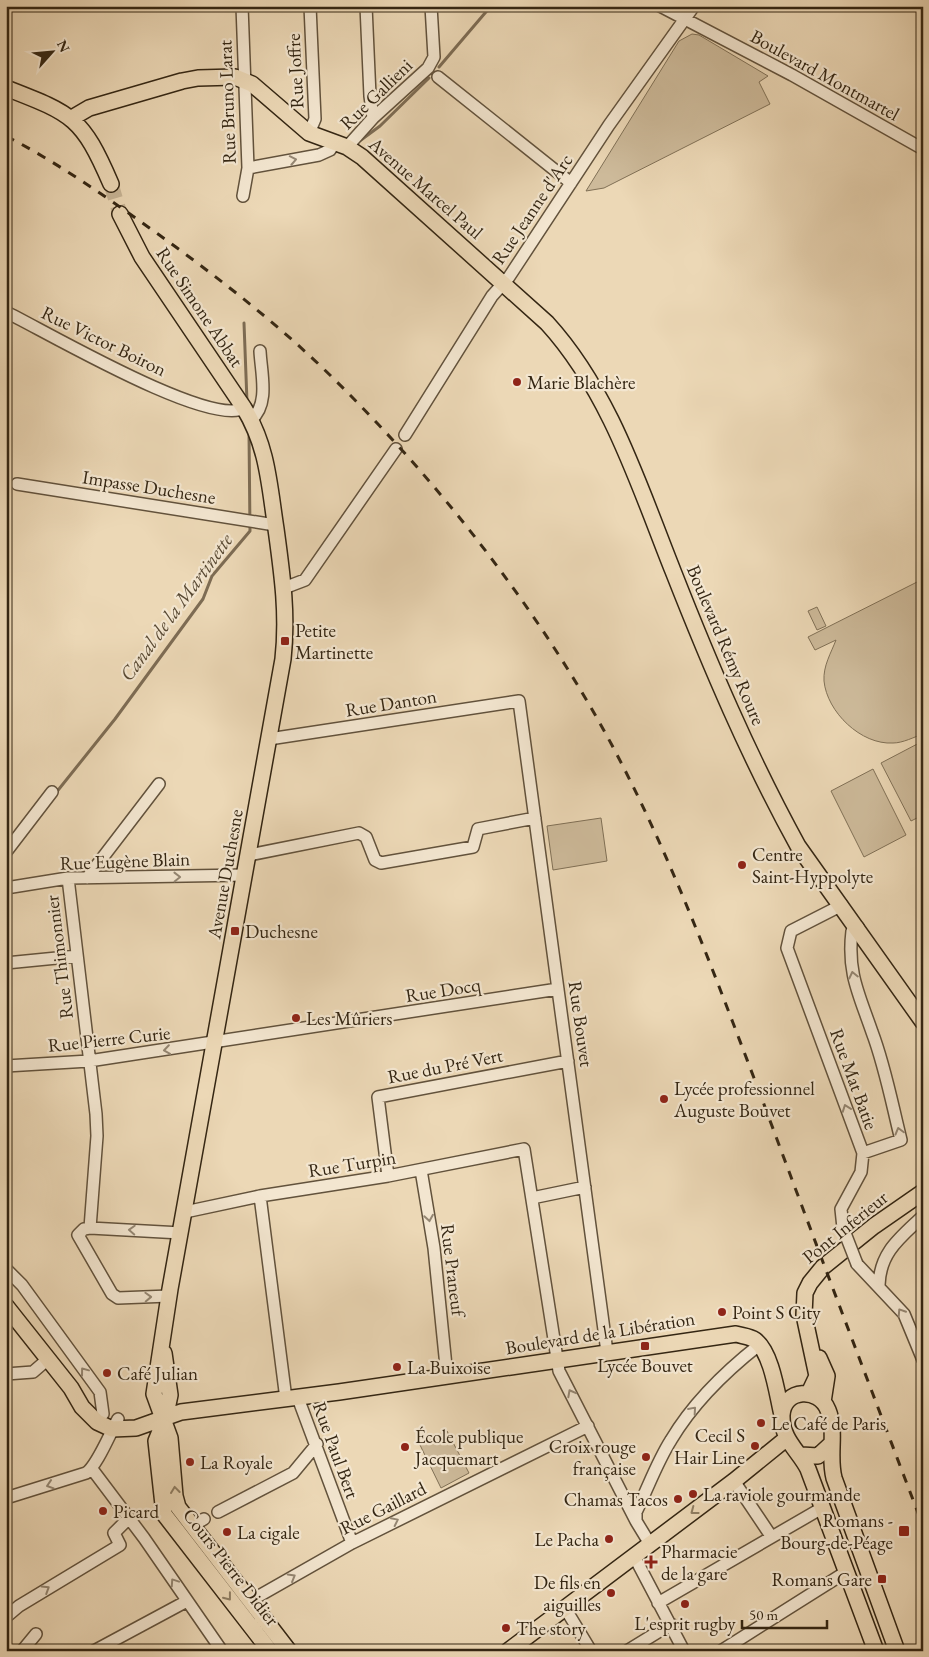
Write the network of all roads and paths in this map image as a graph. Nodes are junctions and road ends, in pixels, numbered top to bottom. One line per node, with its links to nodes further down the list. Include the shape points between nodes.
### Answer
1 (242, 6): 9 (street, Rue Bruno Larat)
2 (310, 6): 13 (street, Rue Joffre, via 315,119)
3 (366, 6): 12 (street)
4 (431, 6): 12 (street, Rue Gallieni, via 434,58 428,68)
5 (660, 6): 7 (street, Boulevard Montmartel)
6 (694, 6): 7 (street, Rue Jeanne d'Arc)
7 (684, 18): 15 (street, Boulevard Montmartel); 17 (street, Rue Jeanne d'Arc)
8 (438, 77): 17 (street)
9 (245, 80): 11 (main road, Avenue Marcel Paul, via 198,78 89,108); 13 (main road, Avenue Marcel Paul); 16 (street, Rue Bruno Larat)
10 (6, 88): 11 (main road)
11 (72, 118): 18 (main road, via 97,152)
12 (373, 118): 14 (street, Rue Gallieni)
13 (309, 133): 14 (main road, Avenue Marcel Paul)
14 (340, 146): 16 (street, Rue Gallieni, one-way to 14, via 319,155); 21 (main road, Avenue Marcel Paul, via 362,158)
15 (923, 149)
16 (248, 168): 19 (street, Rue Bruno Larat)
17 (571, 183): 21 (street, Rue Jeanne d'Arc)
18 (110, 184)
19 (243, 196)
20 (120, 214): 24 (main road, Rue Simone Abbat, via 142,257)
21 (503, 283): 25 (street, Rue Jeanne d'Arc); 41 (main road, Boulevard Rémy Roure, via 564,341 598,398 625,451 717,681 769,792 798,846)
22 (6, 312): 24 (street, Rue Victor Boiron, via 134,379 214,410)
23 (260, 351): 24 (street, via 263,403 257,414)
24 (247, 414): 28 (main road, Avenue Duchesne, via 267,462)
25 (405, 435)
26 (396, 450): 29 (street, via 305,580)
27 (17, 484): 28 (street, Impasse Duchesne)
28 (275, 525): 29 (main road, Avenue Duchesne)
29 (284, 588): 31 (main road, Avenue Duchesne, via 285,640)
30 (519, 700): 31 (street, Rue Danton); 34 (street, Rue Bouvet)
31 (269, 739): 36 (main road, Avenue Duchesne)
32 (159, 784): 39 (street)
33 (52, 792): 35 (street)
34 (535, 818): 36 (street, via 478,829 473,847 381,863 375,860 366,837 359,833); 45 (street, Rue Bouvet)
35 (6, 852)
36 (249, 854): 37 (main road, Avenue Duchesne)
37 (245, 875): 39 (street, Rue Eugène Blain, one-way to 37); 47 (main road, Avenue Duchesne)
38 (68, 878): 39 (street, Rue Eugène Blain); 40 (street, Rue Eugène Blain); 43 (street, Rue Thimonnier)
39 (88, 878)
40 (6, 888)
41 (842, 906): 42 (main road, Boulevard Rémy Roure); 51 (street, Rue Mat Batie, one-way to 41, via 787,948 791,932)
42 (858, 927): 46 (main road, Boulevard Rémy Roure); 51 (street, one-way to 42, via 901,1140 849,956 852,932)
43 (77, 956): 44 (street); 49 (street, Rue Thimonnier)
44 (6, 963)
45 (558, 990): 47 (street, Rue Docq); 48 (street, Rue Bouvet)
46 (923, 1022)
47 (215, 1044): 49 (street, Rue Pierre Curie, one-way to 49); 58 (main road, Avenue Duchesne)
48 (568, 1061): 53 (street, Rue du Pré Vert, via 378,1097); 54 (street, Rue Bouvet)
49 (89, 1062): 50 (street, Rue Pierre Curie); 60 (street, Rue Thimonnier, via 97,1136)
50 (6, 1066)
51 (863, 1153): 63 (street, Rue Mat Batie, bridge, via 861,1172 841,1209 843,1228 857,1264)
52 (421, 1170): 53 (street, Rue Turpin); 57 (street, Rue Turpin, via 524,1149); 75 (street, Rue Praneuf, one-way to 75, via 434,1248)
53 (388, 1176): 56 (street, Rue Turpin)
54 (585, 1187): 57 (street); 69 (street, Rue Bouvet)
55 (923, 1192): 66 (main road, Pont Inferieur, via 874,1226 815,1274 803,1304)
56 (260, 1196): 58 (street, Rue Turpin); 78 (street, Rue Paul Bert)
57 (532, 1198): 71 (street)
58 (185, 1212): 61 (main road, Avenue Duchesne)
59 (923, 1216): 63 (street, via 889,1250 880,1267)
60 (90, 1228): 61 (street, one-way to 60); 64 (street, Rue Thimonnier, one-way to 64, via 78,1235 112,1294 118,1298)
61 (181, 1233): 64 (main road, Avenue Duchesne)
62 (6, 1269): 80 (street, one-way to 62, via 100,1392 22,1285)
63 (879, 1285): 67 (street, Rue Mat Batie, one-way to 63, via 904,1314)
64 (169, 1296): 82 (main road, Avenue Duchesne, via 162,1337 170,1390)
65 (6, 1306): 70 (main road)
66 (808, 1330): 77 (main road, Pont Inferieur, via 817,1376); 79 (main road, Pont Inferieur, via 827,1376)
67 (919, 1341): 72 (street, Rue Mat Batie)
68 (759, 1345): 69 (main road, Boulevard de la Libération, via 736,1334); 73 (main road); 95 (street, one-way to 68, via 636,1512 670,1441 719,1380)
69 (607, 1352): 71 (main road, Boulevard de la Libération)
70 (48, 1359): 74 (street, via 33,1372); 76 (main road)
71 (556, 1359): 75 (main road, Boulevard de la Libération); 84 (street, one-way to 71)
72 (923, 1360)
73 (772, 1370): 77 (main road); 81 (main road)
74 (6, 1374)
75 (447, 1376): 78 (main road, Boulevard de la Libération)
76 (71, 1388): 80 (main road); 83 (main road, via 82,1407 97,1422)
77 (803, 1394): 79 (main road); 81 (main road, via 790,1399)
78 (292, 1398): 82 (main road, Boulevard de la Libération, via 181,1412); 86 (street, Rue Paul Bert)
79 (824, 1402): 87 (main road, via 832,1425)
80 (103, 1414): 83 (main road)
81 (782, 1415): 85 (main road)
82 (165, 1419): 83 (main road, Boulevard de la Libération); 101 (main road, Cours Pierre Didier, one-way to 82, via 198,1523 178,1508); 108 (main road, Cours Pierre Didier, one-way to 108, via 156,1441 164,1514)
83 (115, 1424): 89 (street)
84 (588, 1426): 95 (street); 97 (street, Rue Gaillard, one-way to 84)
85 (787, 1438): 88 (main road); 90 (main road)
86 (317, 1444): 93 (street, via 293,1473); 97 (street, Rue Paul Bert)
87 (831, 1444): 88 (main road, via 818,1456); 120 (main road, via 834,1478)
88 (802, 1456): 92 (main road)
89 (92, 1469): 91 (street, one-way to 91); 94 (street)
90 (734, 1481): 96 (street); 98 (main road, one-way to 98)
91 (6, 1498)
92 (822, 1508): 96 (street); 100 (main road)
93 (218, 1512)
94 (129, 1518): 102 (street, one-way to 94); 105 (street, one-way to 94, via 19,1606 120,1545 114,1533)
95 (636, 1521): 98 (street)
96 (771, 1536): 103 (street)
97 (352, 1542): 101 (street, Rue Gaillard, one-way to 97)
98 (650, 1544): 99 (main road)
99 (634, 1556): 103 (street); 104 (main road)
100 (846, 1572): 117 (street); 118 (main road)
101 (250, 1601): 112 (main road, Cours Pierre Didier)
102 (187, 1602): 110 (street); 111 (street)
103 (658, 1603): 106 (street)
104 (565, 1608): 113 (main road); 114 (street)
105 (6, 1618)
106 (671, 1624): 115 (street); 116 (street)
107 (36, 1634): 109 (street)
108 (265, 1648)
109 (22, 1651)
110 (94, 1651)
111 (222, 1651)
112 (289, 1651)
113 (508, 1651)
114 (591, 1651)
115 (627, 1651)
116 (684, 1651)
117 (721, 1651)
118 (876, 1651)
119 (881, 1651): 120 (main road)
120 (896, 1651)

